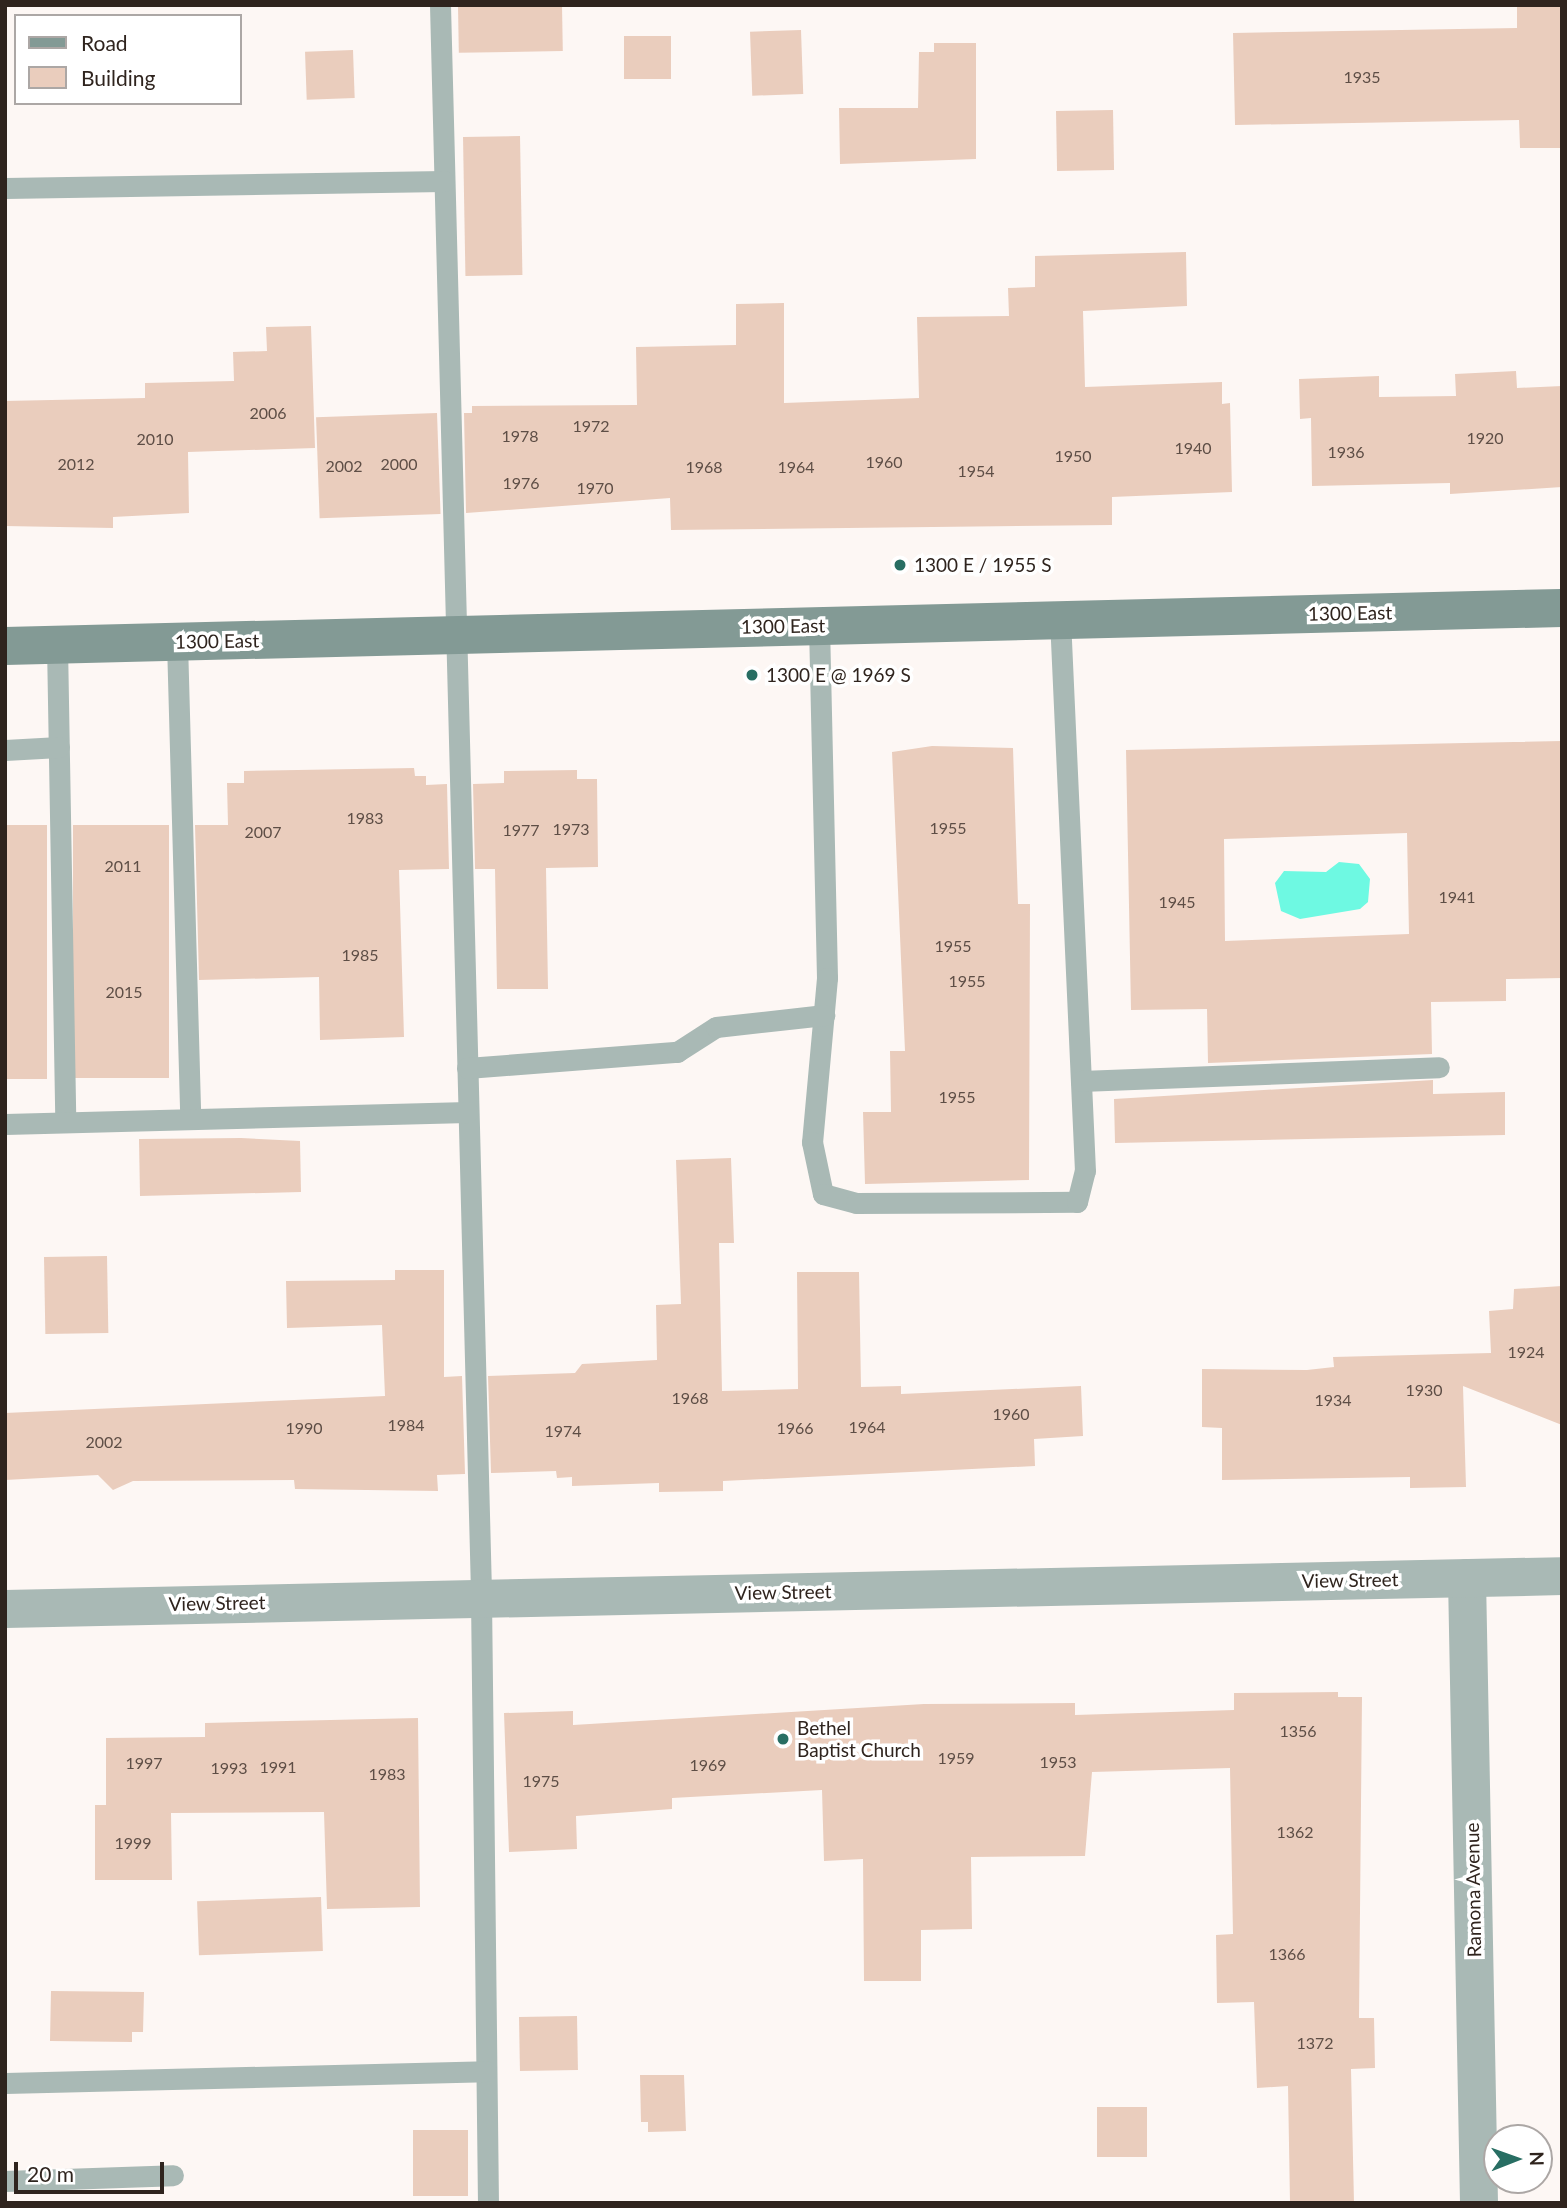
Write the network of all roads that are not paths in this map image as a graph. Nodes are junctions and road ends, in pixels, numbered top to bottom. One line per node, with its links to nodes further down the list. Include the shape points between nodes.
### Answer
1 (440, 5): 2 (lane)
2 (444, 181): 3 (lane); 7 (lane)
3 (5, 188)
4 (1562, 608): 5 (main road, 1300 East)
5 (1060, 618): 6 (main road, 1300 East); 16 (lane)
6 (819, 625): 7 (main road, 1300 East); 13 (lane)
7 (456, 634): 8 (main road, 1300 East); 15 (lane)
8 (177, 642): 9 (main road, 1300 East); 18 (lane)
9 (57, 644): 10 (main road, 1300 East); 11 (lane)
10 (5, 646)
11 (59, 747): 12 (lane); 19 (lane)
12 (5, 750)
13 (824, 1015): 15 (lane, via 716,1027 677,1052); 16 (lane, via 812,1142 823,1194 856,1203 1077,1202 1085,1171)
14 (1439, 1067): 16 (lane)
15 (467, 1068): 17 (lane)
16 (1081, 1081)
17 (468, 1112): 18 (lane); 23 (lane)
18 (190, 1119): 19 (lane)
19 (65, 1122): 20 (lane)
20 (5, 1124)
21 (1562, 1576): 22 (street, View Street)
22 (1467, 1578): 23 (street, View Street); 30 (street, Ramona Avenue)
23 (481, 1597): 24 (street, View Street); 25 (lane)
24 (5, 1609)
25 (486, 2071): 26 (lane); 29 (lane)
26 (5, 2083)
27 (173, 2175): 28 (lane)
28 (5, 2180)
29 (488, 2203)
30 (1479, 2203)

